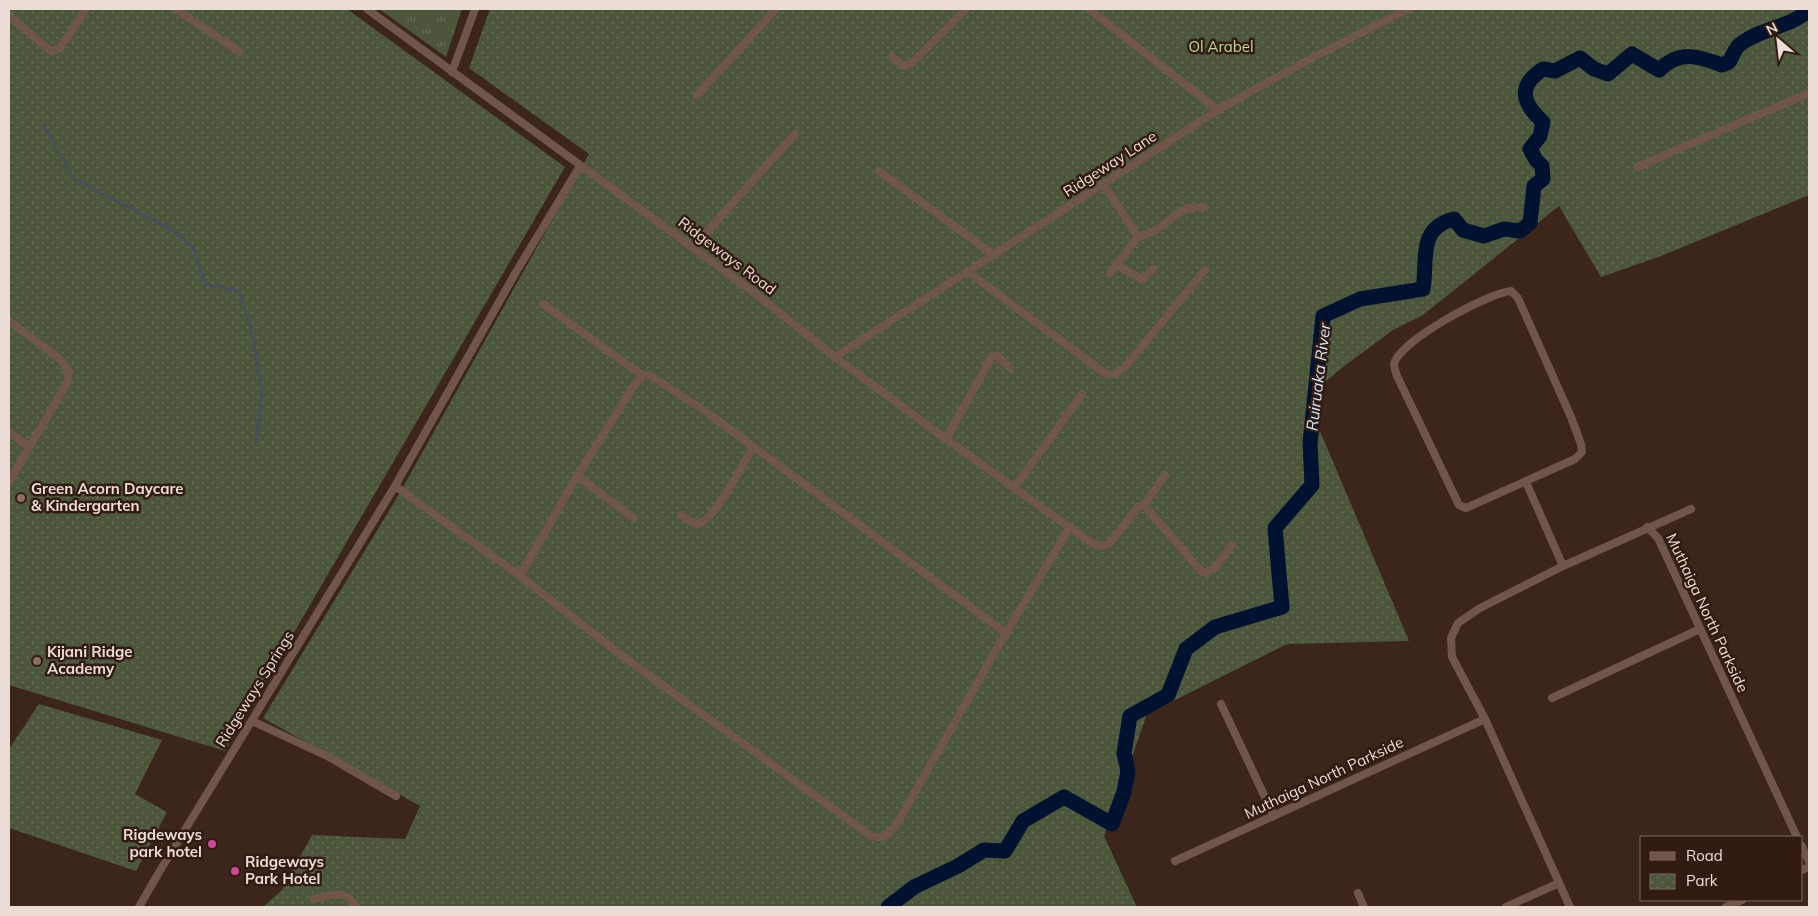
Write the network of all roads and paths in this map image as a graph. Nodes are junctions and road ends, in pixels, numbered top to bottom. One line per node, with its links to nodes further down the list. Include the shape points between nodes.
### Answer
1 (86, 9): 9 (street, via 60,48 52,52)
2 (176, 9): 10 (street)
3 (367, 9): 12 (street, Ridgeways Road)
4 (475, 9): 12 (street)
5 (776, 9): 14 (street)
6 (966, 9): 11 (street, via 912,63 904,66)
7 (1090, 9): 15 (street)
8 (1404, 10): 15 (street, Ridgeway Lane)
9 (9, 16)
10 (240, 52)
11 (892, 58)
12 (452, 72): 17 (street, Ridgeways Road)
13 (1809, 93): 18 (street)
14 (697, 95)
15 (1218, 110): 20 (street, Ridgeway Lane)
16 (795, 134): 23 (street)
17 (580, 166): 23 (street, Ridgeways Road); 44 (street, Ridgeways Springs)
18 (1637, 167)
19 (879, 171): 24 (street)
20 (1104, 185): 22 (street); 24 (street, Ridgeway Lane)
21 (1204, 208): 22 (street, via 1186,208 1154,231)
22 (1138, 237): 25 (street)
23 (693, 247): 32 (street, Ridgeways Road)
24 (994, 255): 28 (street, Ridgeway Lane)
25 (1116, 264): 26 (street, via 1142,280); 29 (street)
26 (1154, 269)
27 (1205, 270): 28 (street, via 1124,368 1114,374 1106,374)
28 (968, 272): 32 (street, Ridgeway Lane)
29 (1110, 272)
30 (543, 304): 34 (street)
31 (9, 321): 38 (street, via 60,359 69,371 67,383)
32 (835, 357): 37 (street, Ridgeways Road)
33 (1010, 368): 37 (street, via 992,356)
34 (644, 376): 39 (street, via 650,375); 41 (street, via 635,384)
35 (1082, 394): 45 (street)
36 (9, 432): 38 (street)
37 (946, 439): 45 (street, Ridgeways Road)
38 (30, 447): 42 (street)
39 (753, 447): 48 (street, via 704,521 692,523); 56 (street)
40 (1165, 475): 46 (street, Ridgeways Road)
41 (577, 476): 49 (street); 54 (street)
42 (9, 482)
43 (1526, 482): 43 (street, via 1475,506 1466,508 1460,505 1396,376 1394,365 1400,354 1425,334 1469,305 1502,292 1511,292 1518,298 1581,444 1582,452 1575,459); 53 (street)
44 (395, 486): 54 (street); 60 (street, Ridgeways Springs)
45 (1014, 488): 50 (street, Ridgeways Road)
46 (1144, 505): 50 (street, Ridgeways Road, via 1138,507 1108,544 1098,546); 52 (street, via 1201,571 1206,573 1215,568)
47 (1691, 508): 51 (street)
48 (680, 515)
49 (634, 518)
50 (1070, 527): 56 (street)
51 (1647, 527): 53 (street, Muthaiga North Parkside); 55 (street, Muthaiga North Parkside, via 1658,538)
52 (1232, 545)
53 (1563, 566): 59 (street, Muthaiga North Parkside, via 1464,617 1453,632 1452,657)
54 (520, 576): 56 (street, via 625,658 876,837 886,836 896,825)
55 (1700, 629): 57 (street); 63 (street, Muthaiga North Parkside)
56 (1006, 633)
57 (1552, 698)
58 (1221, 704): 62 (street)
59 (1485, 719): 62 (street, Muthaiga North Parkside); 67 (street, Muthaiga North Parkside)
60 (252, 721): 61 (street, via 329,757); 71 (street, Ridgeways Springs)
61 (396, 796)
62 (1274, 816): 65 (street, Muthaiga North Parkside)
63 (1798, 836)
64 (1803, 848): 66 (street)
65 (1175, 861)
66 (1809, 862)
67 (1559, 883): 74 (street); 75 (street, Muthaiga North Parkside)
68 (1358, 893): 73 (street)
69 (314, 899): 72 (street, via 343,894 350,897)
70 (1740, 901): 76 (street)
71 (139, 907)
72 (356, 907)
73 (1364, 907)
74 (1506, 907)
75 (1570, 907)
76 (1726, 907)

